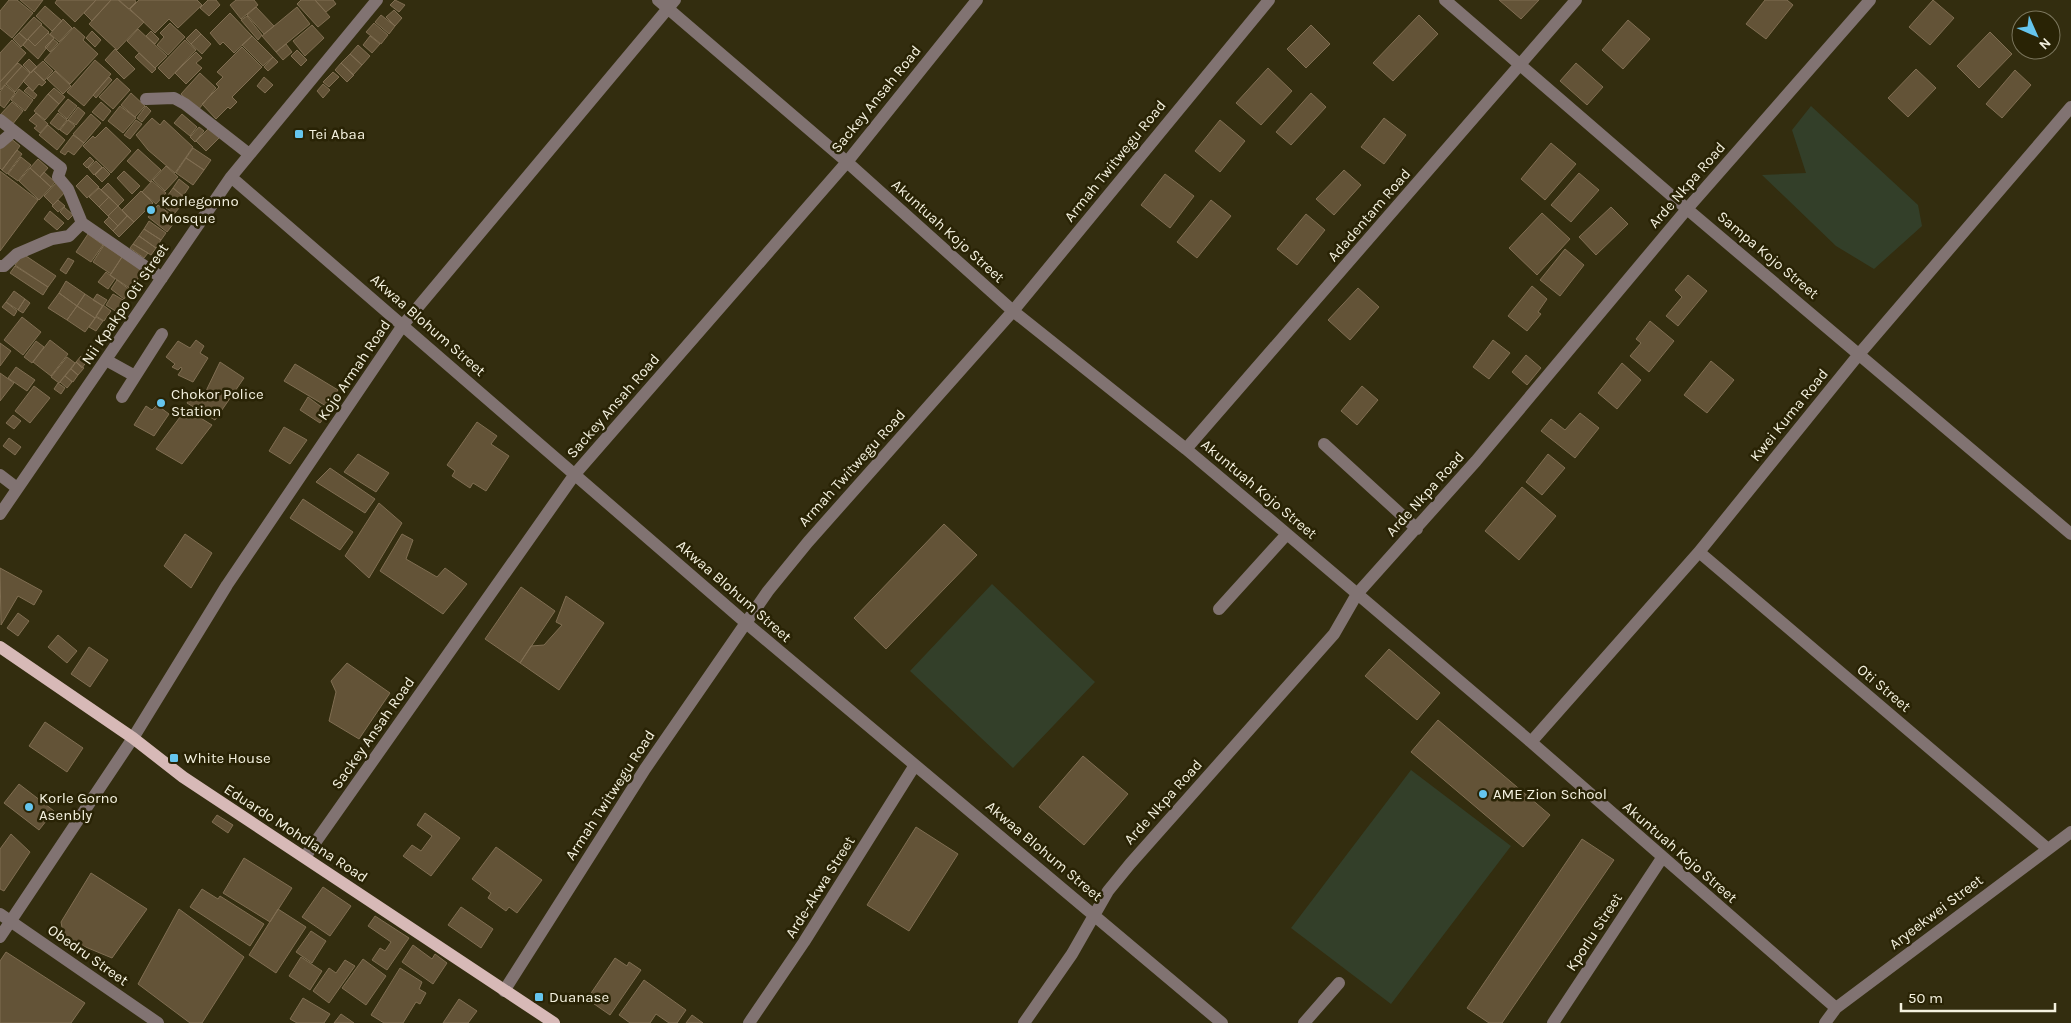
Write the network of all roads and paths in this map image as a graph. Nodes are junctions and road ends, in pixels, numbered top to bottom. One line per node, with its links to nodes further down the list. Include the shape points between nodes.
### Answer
1 (377, 0): 14 (street, Nii Kpakpo Oti Street)
2 (977, 0): 15 (street, Sackey Ansah Road)
3 (1269, 0): 21 (street, Armah Twitwegu Road)
4 (1445, 0): 8 (street, Sampa Kojo Street)
5 (1576, 0): 8 (street, Adadentam Road)
6 (1870, 0): 17 (street, Arde Nkpa Road)
7 (667, 3): 15 (street, Akuntuah Kojo Street); 22 (street, Kojo Armah Road)
8 (1521, 65): 17 (street, Sampa Kojo Street); 29 (street, Adadentam Road)
9 (146, 99): 14 (street, via 174,98)
10 (2071, 107): 24 (street, Kwei Kuma Road)
11 (0, 120): 12 (street)
12 (14, 131): 13 (street); 18 (street, via 61,168 58,176 68,189)
13 (0, 143)
14 (249, 154): 16 (street, Nii Kpakpo Oti Street)
15 (847, 162): 21 (street, Akuntuah Kojo Street); 30 (street, Sackey Ansah Road)
16 (231, 177): 20 (street, Nii Kpakpo Oti Street); 22 (street, Akwaa Blohum Street)
17 (1687, 209): 24 (street, Sampa Kojo Street); 34 (street, Arde Nkpa Road)
18 (82, 224): 19 (street, via 69,236 35,246); 20 (street)
19 (0, 266)
20 (162, 278): 25 (street, Nii Kpakpo Oti Street)
21 (1013, 311): 29 (street, Akuntuah Kojo Street); 40 (street, Armah Twitwegu Road, via 808,542)
22 (403, 325): 30 (street, Akwaa Blohum Street); 42 (street, Kojo Armah Road, via 228,585)
23 (162, 334): 26 (street)
24 (1860, 353): 36 (street, Sampa Kojo Street); 37 (street, Kwei Kuma Road)
25 (106, 360): 26 (street); 32 (street, Nii Kpakpo Oti Street)
26 (134, 376): 27 (street)
27 (122, 397)
28 (1324, 444): 34 (street)
29 (1186, 449): 35 (street, Akuntuah Kojo Street)
30 (575, 474): 40 (street, Akwaa Blohum Street); 47 (street, Sackey Ansah Road)
31 (0, 475): 32 (street)
32 (18, 488): 33 (street, Nii Kpakpo Oti Street)
33 (0, 514)
34 (1417, 529): 38 (street, Arde Nkpa Road)
35 (1287, 534): 38 (street, Akuntuah Kojo Street); 39 (street)
36 (2071, 534)
37 (1699, 552): 43 (street, Kwei Kuma Road); 46 (street, Oti Street)
38 (1357, 594): 43 (street, Akuntuah Kojo Street); 49 (street, Arde Nkpa Road, via 1334,634 1130,864 1108,891)
39 (1219, 610)
40 (746, 623): 44 (street, Akwaa Blohum Street); 53 (street, Armah Twitwegu Road, via 645,769)
41 (0, 647): 42 (main road, Eduardo Mohdlana Road)
42 (133, 738): 47 (main road, Eduardo Mohdlana Road, via 182,777); 50 (street, Kojo Armah Road)
43 (1531, 742): 48 (street, Akuntuah Kojo Street)
44 (915, 766): 49 (street, Akwaa Blohum Street); 57 (street, Arde-Akwa Street)
45 (2071, 832): 46 (street, Aryeekwei Street)
46 (2048, 849): 54 (street, Aryeekwei Street)
47 (305, 857): 53 (main road, Eduardo Mohdlana Road)
48 (1662, 858): 54 (street, Akuntuah Kojo Street); 61 (street, Kporlu Street)
49 (1095, 915): 58 (street, Arde Nkpa Road); 59 (street, Akwaa Blohum Street)
50 (5, 917): 51 (street, Kojo Armah Road); 55 (street, Obedru Street)
51 (0, 936)
52 (1339, 983): 60 (street)
53 (504, 991): 56 (main road, Eduardo Mohdlana Road)
54 (1836, 1008): 62 (street, Aryeekwei Street)
55 (153, 1021)
56 (554, 1023)
57 (749, 1023)
58 (1024, 1023)
59 (1222, 1023)
60 (1304, 1023)
61 (1553, 1023)
62 (1825, 1023)

